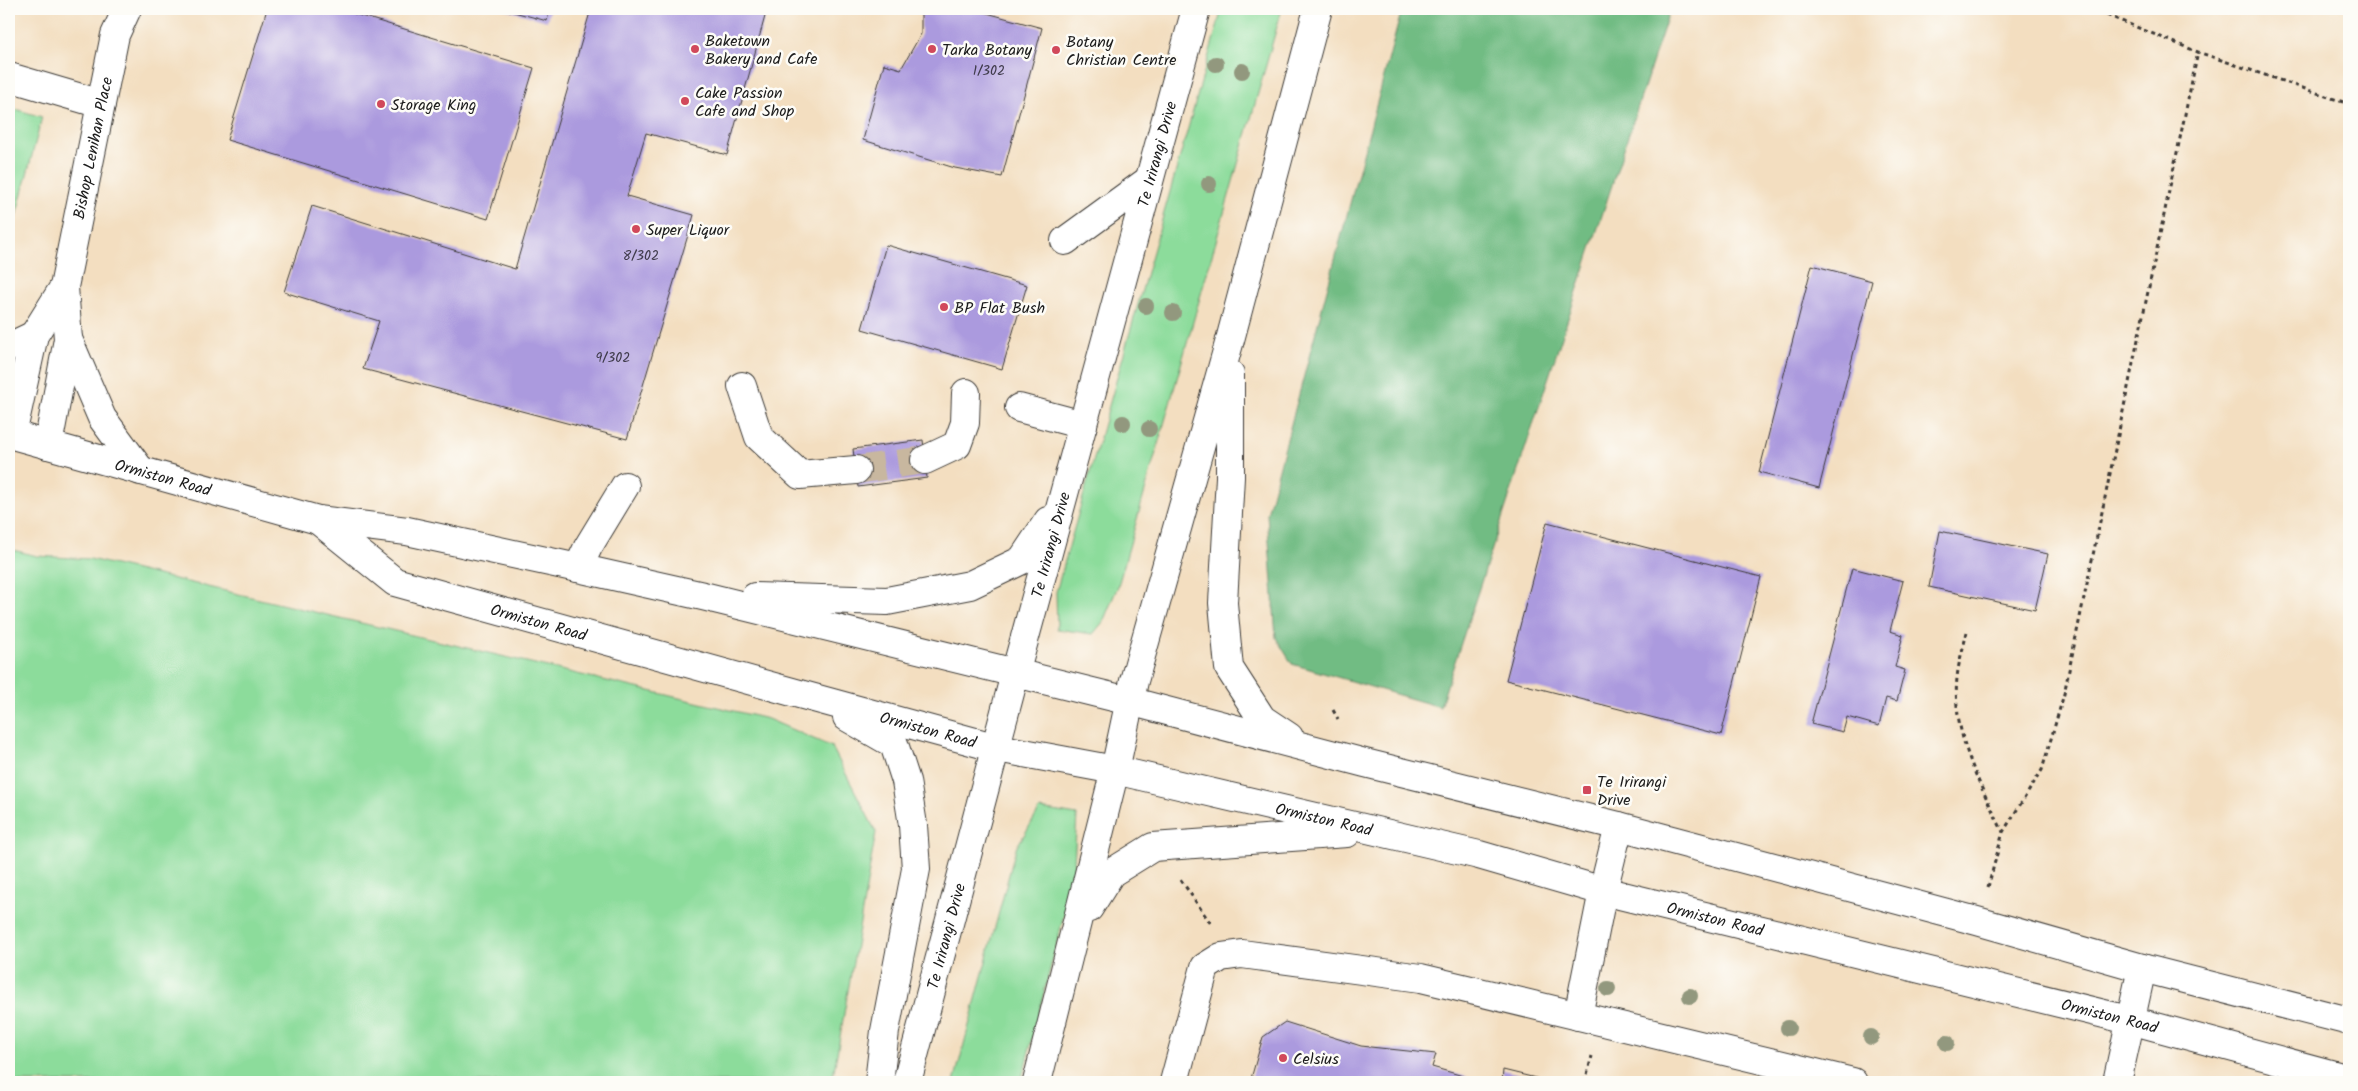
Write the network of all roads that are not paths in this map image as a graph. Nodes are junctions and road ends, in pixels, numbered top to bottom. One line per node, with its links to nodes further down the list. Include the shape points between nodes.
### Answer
1 (127, 9): 5 (main road, Bishop Lenihan Place, via 115,35)
2 (1196, 9): 6 (main road, Te Irirangi Drive)
3 (1318, 9): 11 (main road)
4 (9, 76): 5 (main road)
5 (101, 104): 8 (main road, Bishop Lenihan Place)
6 (1149, 180): 7 (main road); 16 (main road, Te Irirangi Drive)
7 (1066, 241)
8 (64, 287): 9 (main road, Bishop Lenihan Place); 10 (main road, Bishop Lenihan Place)
9 (34, 335): 12 (main road); 17 (main road, Bishop Lenihan Place)
10 (68, 340): 18 (main road, Bishop Lenihan Place); 21 (main road, via 102,418)
11 (1230, 340): 29 (main road); 30 (main road, via 1230,476 1223,604 1230,668 1262,719)
12 (9, 346)
13 (742, 386): 20 (main road, via 759,437 800,475)
14 (966, 393): 19 (main road, via 965,423 957,445)
15 (1019, 408): 16 (main road)
16 (1083, 425): 23 (main road, Te Irirangi Drive)
17 (11, 435): 18 (main road, Ormiston Road)
18 (48, 445): 21 (main road, Ormiston Road)
19 (924, 460)
20 (856, 470)
21 (141, 471): 24 (main road, Ormiston Road)
22 (625, 486): 25 (main road)
23 (1062, 499): 26 (main road, via 1022,560 970,585 887,601); 27 (main road, Te Irirangi Drive)
24 (318, 520): 25 (main road, Ormiston Road, via 407,532); 28 (main road, Ormiston Road, via 395,582)
25 (578, 568): 26 (main road, Ormiston Road)
26 (703, 596): 27 (main road, Ormiston Road)
27 (1015, 674): 29 (main road, Ormiston Road); 31 (main road, Te Irirangi Drive)
28 (803, 695): 31 (main road, Ormiston Road); 42 (main road, via 894,744 906,781 916,869 885,1031)
29 (1130, 701): 30 (main road, Ormiston Road); 32 (main road)
30 (1302, 746): 33 (main road, Ormiston Road)
31 (997, 748): 32 (main road, Ormiston Road); 43 (main road, Te Irirangi Drive)
32 (1115, 770): 34 (main road, Ormiston Road); 36 (main road)
33 (1619, 826): 35 (main road); 37 (main road, Ormiston Road)
34 (1378, 831): 35 (main road, Ormiston Road, via 1479,855); 36 (main road, via 1153,847 1111,873)
35 (1603, 891): 38 (main road); 39 (main road, Ormiston Road)
36 (1076, 929): 44 (main road)
37 (2142, 968): 39 (main road); 40 (main road, Ormiston Road)
38 (1578, 1016): 45 (main road, via 1421,978 1242,954 1221,957 1205,967); 46 (main road)
39 (2130, 1021): 41 (main road, Ormiston Road); 47 (main road)
40 (2349, 1021)
41 (2349, 1079)
42 (879, 1082)
43 (907, 1082)
44 (1037, 1082)
45 (1174, 1082)
46 (1853, 1082)
47 (2117, 1082)

